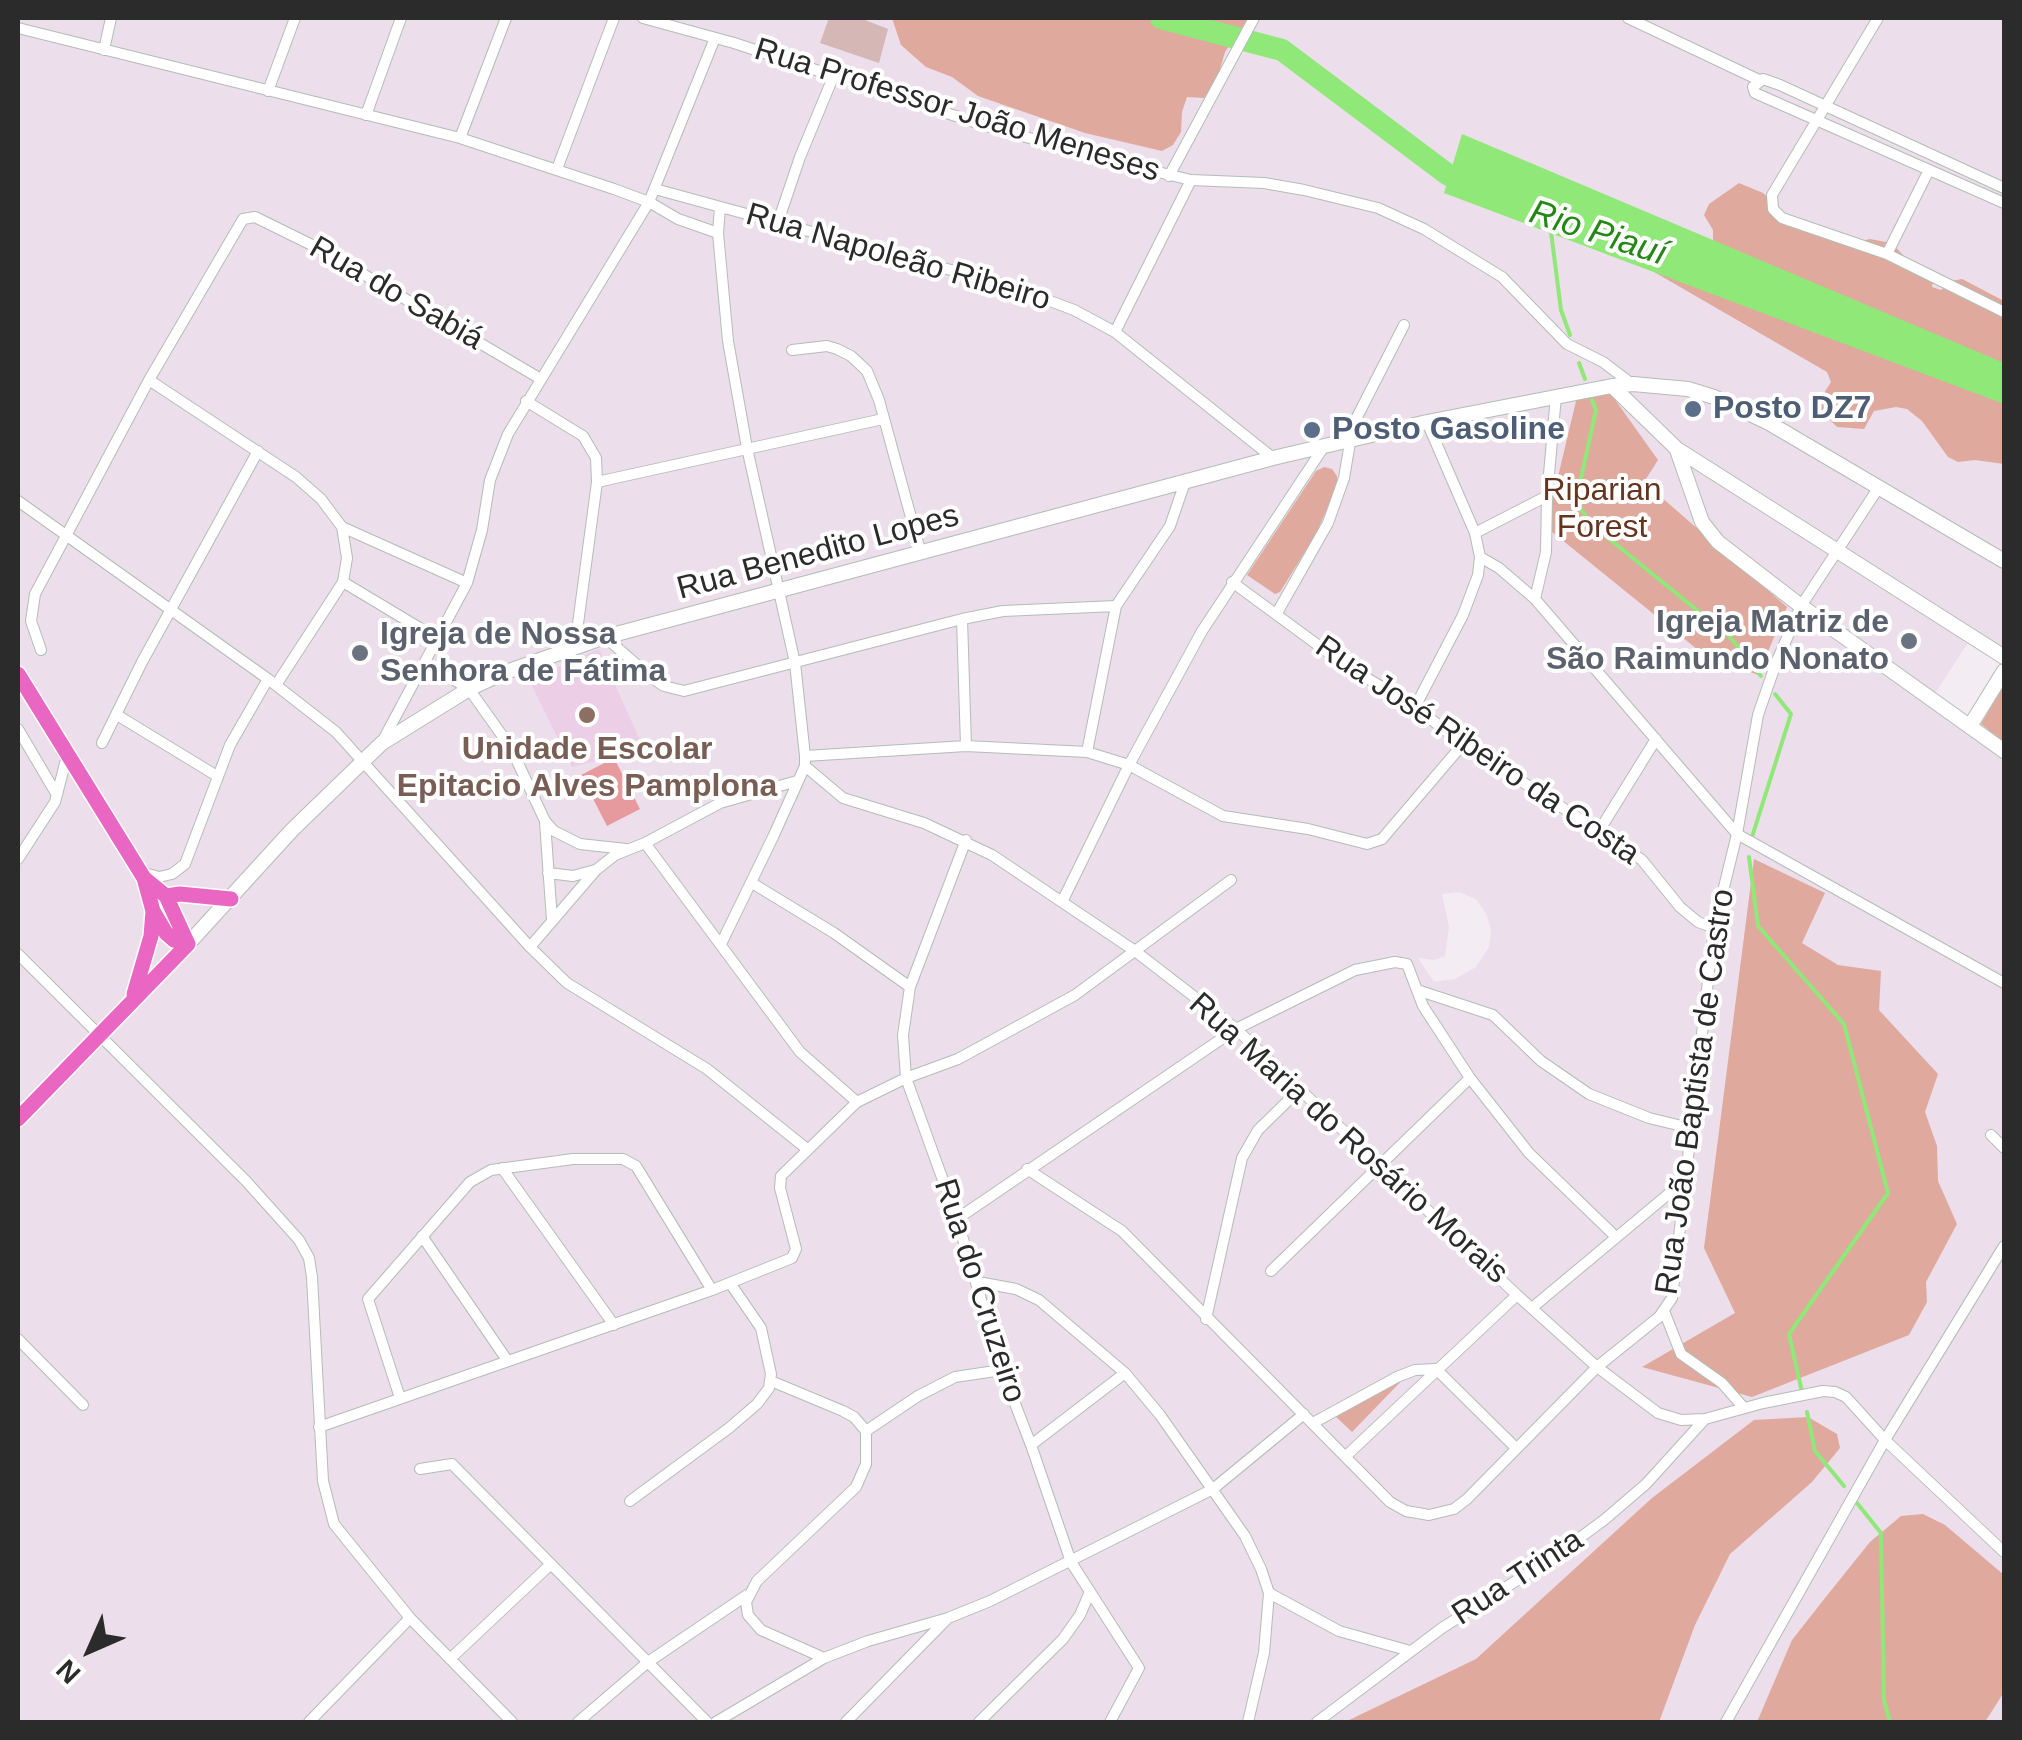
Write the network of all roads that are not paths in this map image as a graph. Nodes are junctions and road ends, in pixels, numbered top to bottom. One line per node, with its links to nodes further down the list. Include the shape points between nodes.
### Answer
1 (110, 18): 12 (street)
2 (295, 18): 15 (street)
3 (401, 18): 17 (street)
4 (506, 18): 19 (street)
5 (614, 18): 22 (street)
6 (642, 18): 11 (street, Rua Professor João Meneses)
7 (1254, 18): 24 (street)
8 (1628, 18): 14 (street)
9 (1878, 18): 16 (street)
10 (18, 28): 12 (street)
11 (715, 38): 13 (street, Rua Professor João Meneses); 27 (street)
12 (104, 50): 15 (street)
13 (834, 76): 24 (street, Rua Professor João Meneses); 31 (street)
14 (1760, 80): 16 (street); 18 (street, via 1753,92)
15 (268, 91): 17 (street)
16 (1824, 105): 18 (street); 20 (street)
17 (366, 116): 19 (street)
18 (1815, 119): 21 (street); 33 (street, via 1772,195 1773,208 1780,217)
19 (460, 138): 22 (street)
20 (1910, 144): 21 (street); 26 (street)
21 (1904, 159): 23 (street)
22 (557, 169): 28 (street)
23 (1928, 170): 29 (street); 33 (street)
24 (1169, 176): 25 (street, Rua Professor João Meneses)
25 (1192, 180): 36 (street); 40 (street, Rua Professor João Meneses, via 1304,190 1405,220 1502,277 1567,344)
26 (2004, 188)
27 (654, 190): 28 (street); 30 (street, Rua Napoleão Ribeiro)
28 (649, 202): 32 (street); 38 (street)
29 (2004, 203)
30 (720, 207): 31 (street, Rua Napoleão Ribeiro); 32 (street)
31 (778, 222): 36 (street, Rua Napoleão Ribeiro, via 1013,286)
32 (718, 233): 47 (street)
33 (1887, 254): 34 (street)
34 (2004, 312)
35 (1404, 325): 46 (street)
36 (1115, 332): 51 (street, Rua Napoleão Ribeiro)
37 (792, 350): 44 (street, via 827,346 851,356 873,381)
38 (539, 378): 39 (street, Rua do Sabiá, via 324,251 250,216 240,222); 43 (street)
39 (148, 380): 50 (street); 59 (street)
40 (1632, 384): 41 (main road, Rua Benedito Lopes); 54 (main road, Rua Benedito Lopes, via 1714,397)
41 (1612, 386): 42 (main road, Rua Benedito Lopes); 49 (main road)
42 (1556, 396): 45 (main road, Rua Benedito Lopes); 55 (street)
43 (526, 401): 52 (street, via 590,443); 66 (street, via 497,457)
44 (883, 419): 47 (street); 61 (street)
45 (1427, 422): 46 (main road, Rua Benedito Lopes); 58 (street)
46 (1348, 442): 48 (main road, Rua Benedito Lopes); 72 (street, via 1328,523)
47 (747, 448): 52 (street); 67 (street)
48 (1323, 448): 51 (main road, Rua Benedito Lopes); 65 (street)
49 (1677, 449): 60 (main road); 70 (main road, via 1708,532)
50 (258, 451): 57 (street, via 312,489); 71 (street)
51 (1273, 458): 53 (main road, Rua Benedito Lopes)
52 (597, 482): 76 (street)
53 (1185, 482): 61 (main road, Rua Benedito Lopes); 69 (street, via 1170,526)
54 (1878, 487): 60 (street, Rua João Baptista de Castro); 63 (main road, Rua Benedito Lopes)
55 (1547, 496): 58 (street); 68 (street, via 1546,552)
56 (18, 501): 59 (street)
57 (342, 526): 64 (street); 66 (street)
58 (1475, 533): 62 (street)
59 (68, 534): 71 (street); 77 (street, via 35,594 33,633)
60 (1838, 552): 70 (street, Rua João Baptista de Castro); 78 (main road)
61 (922, 554): 67 (main road, Rua Benedito Lopes)
62 (1480, 557): 68 (street); 85 (street, via 1464,615)
63 (2004, 561)
64 (343, 582): 75 (street); 83 (street)
65 (1232, 582): 72 (street, Rua José Ribeiro da Costa); 99 (street)
66 (466, 583): 75 (street)
67 (777, 590): 74 (main road, Rua Benedito Lopes); 80 (street)
68 (1535, 600): 89 (street)
69 (1116, 606): 73 (street); 94 (street)
70 (1801, 606): 87 (main road); 105 (street, Rua João Baptista de Castro, via 1758,715)
71 (170, 611): 83 (street); 86 (street)
72 (1277, 613): 85 (street, Rua José Ribeiro da Costa)
73 (962, 619): 80 (street); 93 (street)
74 (605, 637): 76 (main road, Rua Benedito Lopes); 80 (street, via 675,690)
75 (438, 639): 79 (street)
76 (575, 646): 84 (main road, Rua Benedito Lopes)
77 (41, 650)
78 (2004, 656)
79 (426, 663): 84 (street); 91 (street)
80 (795, 663): 98 (street)
81 (2004, 671): 87 (main road)
82 (18, 676): 96 (main road)
83 (272, 682): 97 (street); 100 (street, via 240,726)
84 (469, 689): 91 (main road, Rua Benedito Lopes); 103 (street, via 511,748)
85 (1415, 708): 92 (street, Rua José Ribeiro da Costa)
86 (118, 715): 90 (street); 100 (street)
87 (1970, 726): 95 (main road)
88 (18, 729): 102 (street)
89 (1656, 738): 104 (street); 105 (street)
90 (102, 743)
91 (382, 743): 97 (main road, Rua Benedito Lopes)
92 (1463, 744): 99 (street, via 1382,839 1367,844 1223,816); 104 (street, Rua José Ribeiro da Costa)
93 (966, 746): 94 (street); 98 (street)
94 (1087, 752): 99 (street)
95 (2004, 752)
96 (68, 755): 102 (street); 112 (main road)
97 (364, 761): 116 (main road, Rua Benedito Lopes); 123 (street)
98 (805, 761): 101 (street); 106 (street, Rua Maria do Rosário Morais, via 842,798)
99 (1129, 765): 117 (street)
100 (217, 776): 112 (street, via 181,868)
101 (798, 781): 107 (street, via 720,804); 114 (street)
102 (57, 796): 109 (street)
103 (545, 821): 108 (street, via 580,844); 111 (street)
104 (1599, 830): 120 (street, Rua José Ribeiro da Costa, via 1642,860 1680,907)
105 (1737, 834): 120 (street, Rua João Baptista de Castro); 126 (street)
106 (966, 840): 117 (street, Rua Maria do Rosário Morais); 127 (street, Rua do Cruzeiro)
107 (645, 843): 108 (street); 122 (street)
108 (627, 849): 110 (street)
109 (18, 859)
110 (596, 870): 111 (street); 119 (street)
111 (548, 873): 119 (street)
112 (142, 875): 115 (main road); 118 (main road)
113 (1232, 880): 124 (street)
114 (752, 884): 122 (street); 127 (street)
115 (166, 896): 116 (main road); 121 (main road)
116 (230, 899): 121 (main road, Rua Benedito Lopes)
117 (1062, 902): 124 (street, Rua Maria do Rosário Morais)
118 (153, 911): 121 (main road, via 166,933); 129 (main road)
119 (552, 921): 123 (street)
120 (1714, 928): 137 (street, Rua João Baptista de Castro)
121 (188, 944): 129 (main road, Rua Benedito Lopes)
122 (721, 944): 135 (street, via 800,1052)
123 (530, 948): 139 (street, via 579,992 706,1068)
124 (1135, 952): 130 (street, Rua Maria do Rosário Morais); 132 (street, via 1031,1021)
125 (18, 954): 131 (street)
126 (2004, 982)
127 (910, 988): 132 (street, Rua do Cruzeiro)
128 (1416, 990): 130 (street, via 1407,964 1386,962 1355,970); 133 (street); 137 (street, via 1494,1015 1540,1062 1589,1094)
129 (133, 997): 131 (main road, Rua Benedito Lopes)
130 (1236, 1029): 134 (street, Rua Maria do Rosário Morais); 143 (street)
131 (98, 1034): 136 (main road, Rua Benedito Lopes); 171 (street, via 246,1181 304,1249 314,1298)
132 (906, 1078): 135 (street); 145 (street, Rua do Cruzeiro)
133 (1470, 1078): 141 (street); 147 (street, via 1548,1174)
134 (1300, 1089): 141 (street, Rua Maria do Rosário Morais); 156 (street, via 1258,1130 1242,1158)
135 (857, 1102): 139 (street)
136 (18, 1120)
137 (1690, 1128): 144 (street, Rua João Baptista de Castro)
138 (1991, 1135): 140 (street)
139 (807, 1148): 151 (street, via 780,1180 794,1256)
140 (2004, 1148)
141 (1381, 1164): 149 (street); 153 (street, Rua Maria do Rosário Morais)
142 (502, 1168): 146 (street, via 470,1182); 152 (street, via 573,1159 630,1162); 157 (street)
143 (1027, 1169): 145 (street); 156 (street, via 1122,1231)
144 (1684, 1181): 147 (street); 155 (street, Rua João Baptista de Castro, via 1674,1288)
145 (958, 1219): 150 (street, Rua do Cruzeiro)
146 (422, 1236): 159 (street); 165 (street, via 368,1298)
147 (1616, 1237): 154 (street)
148 (2004, 1246): 173 (street)
149 (1271, 1270)
150 (978, 1282): 162 (street, Rua do Cruzeiro); 163 (street, via 1039,1300)
151 (730, 1283): 152 (street); 164 (street, via 761,1328)
152 (712, 1290): 157 (street)
153 (1518, 1295): 154 (street, Rua Maria do Rosário Morais); 161 (street)
154 (1532, 1307): 160 (street, Rua Maria do Rosário Morais)
155 (1664, 1311): 160 (street, Rua João Baptista de Castro); 167 (street, via 1681,1354)
156 (1206, 1318): 168 (street)
157 (614, 1325): 159 (street)
158 (18, 1339): 166 (street)
159 (507, 1360): 165 (street)
160 (1598, 1367): 169 (street, Rua Maria do Rosário Morais, via 1658,1413); 175 (street, Rua João Baptista de Castro)
161 (1436, 1369): 170 (street, via 1397,1377); 175 (street); 176 (street)
162 (1002, 1370): 172 (street, via 955,1376); 174 (street, Rua do Cruzeiro)
163 (1125, 1373): 174 (street); 178 (street)
164 (771, 1381): 172 (street, via 843,1410); 179 (street, via 757,1404)
165 (400, 1398): 171 (street)
166 (82, 1405)
167 (1744, 1408): 169 (street, Rua Maria do Rosário Morais); 173 (street, Rua Maria do Rosário Morais, via 1822,1391 1846,1397)
168 (1304, 1414): 170 (street); 178 (street)
169 (1705, 1419): 188 (street, Rua Trinta, via 1604,1520)
170 (1314, 1424): 176 (street)
171 (319, 1427): 186 (street, via 334,1524)
172 (866, 1431): 184 (street, via 866,1464 856,1487)
173 (1886, 1440): 180 (street); 202 (street)
174 (1032, 1445): 181 (street, Rua do Cruzeiro)
175 (1516, 1448): 176 (street, Rua João Baptista de Castro, via 1454,1509 1429,1515 1390,1502)
176 (1346, 1456)
177 (420, 1469): 182 (street, via 452,1464)
178 (1213, 1489): 181 (street); 183 (street, via 1245,1536)
179 (630, 1501)
180 (2004, 1552)
181 (1071, 1562): 185 (street, Rua do Cruzeiro); 187 (street)
182 (551, 1564): 189 (street); 191 (street)
183 (1269, 1593): 188 (street, via 1339,1631); 200 (street)
184 (748, 1594): 190 (street, via 748,1614 761,1630); 191 (street)
185 (1089, 1594): 198 (street, via 1063,1639); 199 (street, Rua do Cruzeiro, via 1140,1668)
186 (410, 1618): 189 (street); 192 (street)
187 (948, 1618): 190 (street); 197 (street)
188 (1410, 1652): 201 (street, Rua Trinta)
189 (450, 1658): 193 (street)
190 (824, 1658): 196 (street)
191 (648, 1662): 194 (street); 195 (street)
192 (309, 1722)
193 (512, 1722)
194 (578, 1722)
195 (708, 1722)
196 (716, 1722)
197 (846, 1722)
198 (979, 1722)
199 (1110, 1722)
200 (1248, 1722)
201 (1318, 1722)
202 (1726, 1722)

